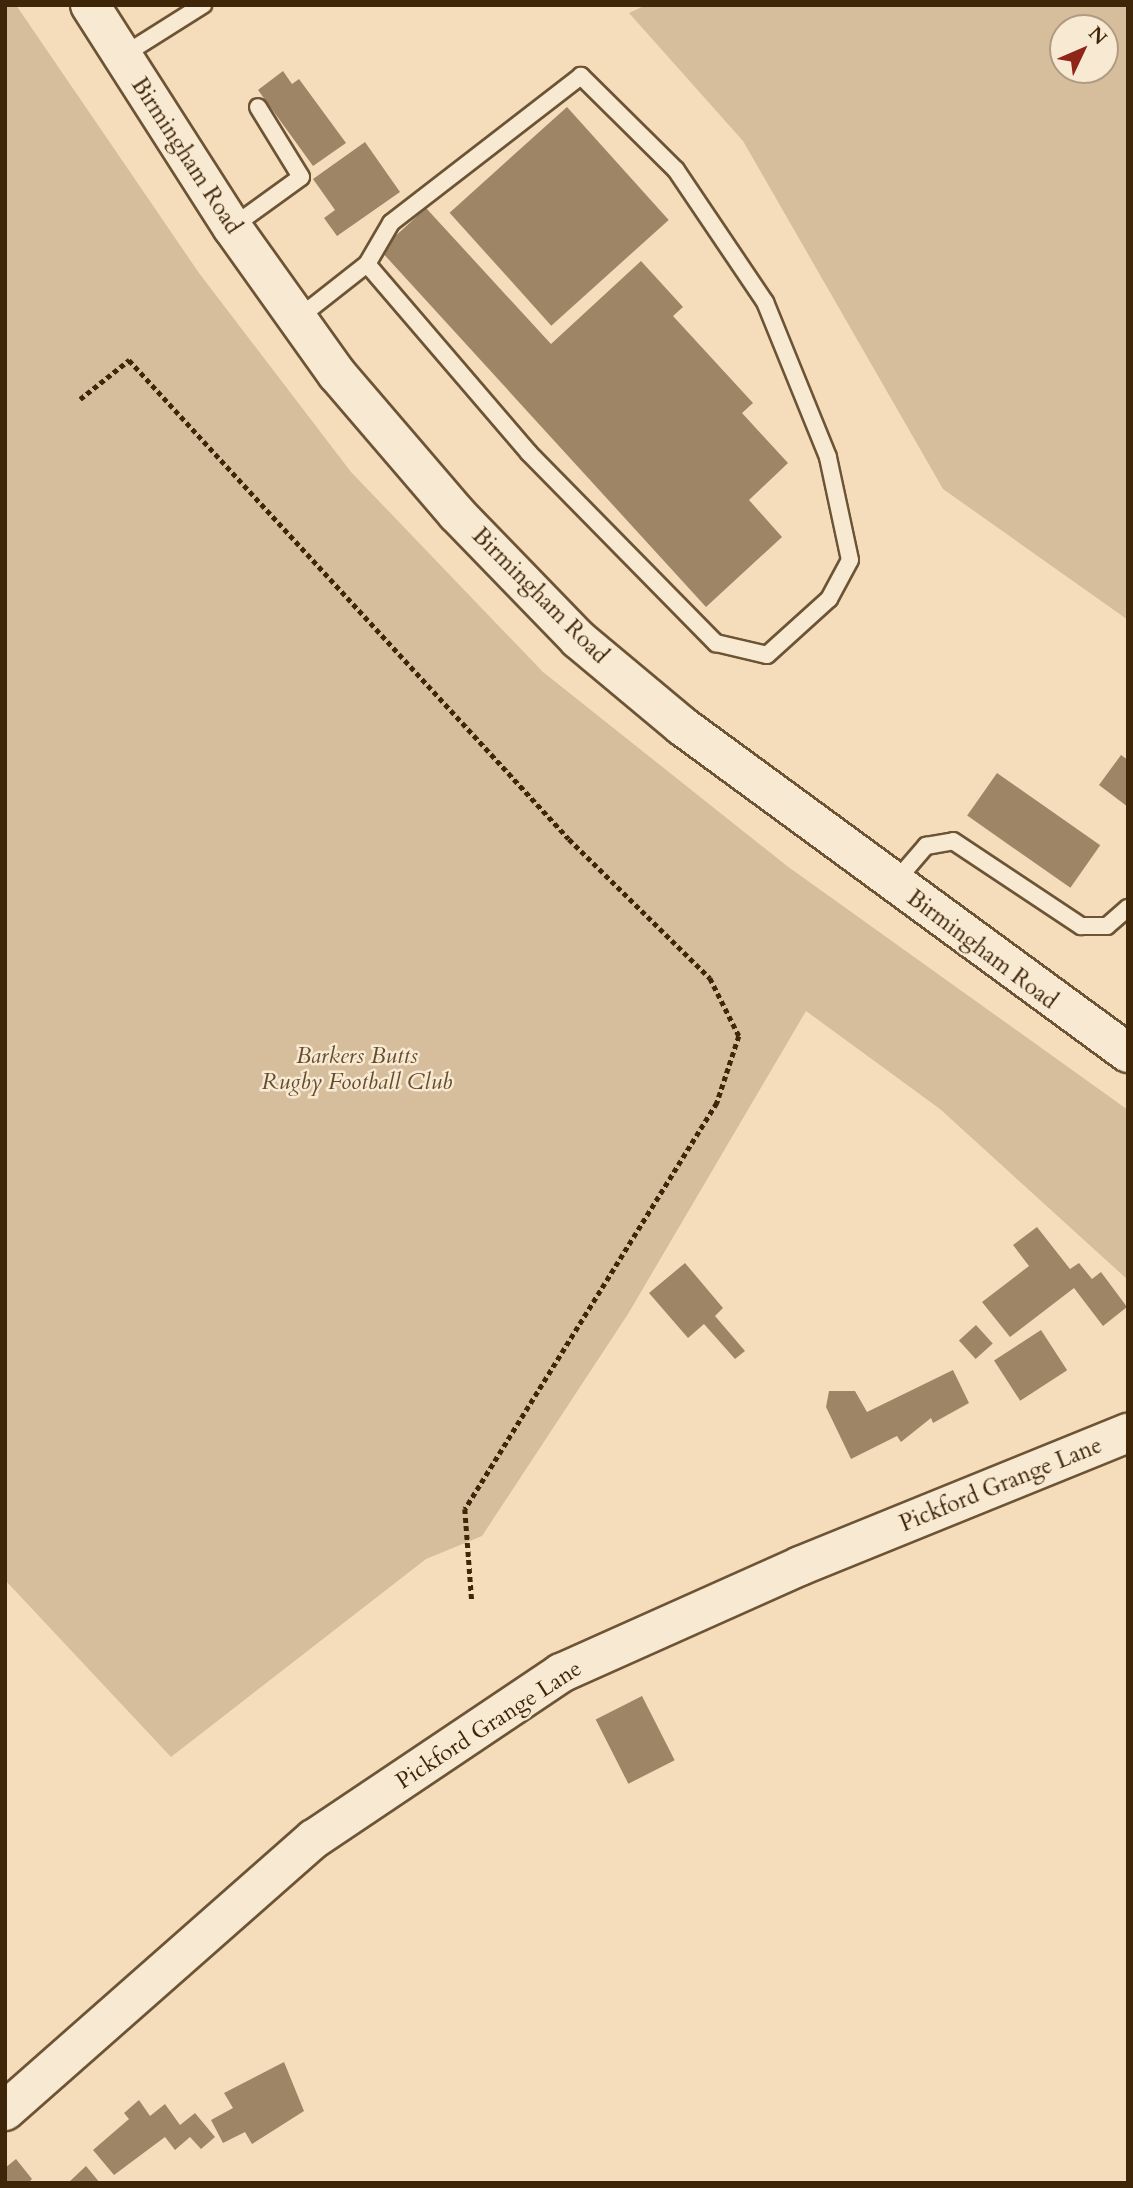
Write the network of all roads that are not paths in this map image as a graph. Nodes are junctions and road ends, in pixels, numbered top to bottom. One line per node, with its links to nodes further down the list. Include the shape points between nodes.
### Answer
1 (90, 5): 3 (main road, Birmingham Road)
2 (203, 5): 3 (lane)
3 (122, 56): 5 (main road, Birmingham Road)
4 (258, 107): 5 (lane, via 300,177)
5 (232, 227): 7 (main road, Birmingham Road)
6 (368, 264): 6 (lane, via 529,453 716,643 767,655 829,599 850,560 828,457 765,302 676,170 581,76 391,223); 7 (lane)
7 (298, 319): 8 (main road, Birmingham Road, via 457,514 578,639 682,726)
8 (894, 884): 9 (lane, via 926,846 953,841 1081,926 1107,926); 10 (main road, Birmingham Road)
9 (1128, 908)
10 (1127, 1052)
11 (1128, 1433): 12 (main road, Pickford Grange Lane, via 800,1566 561,1673 314,1839)
12 (5, 2111)

